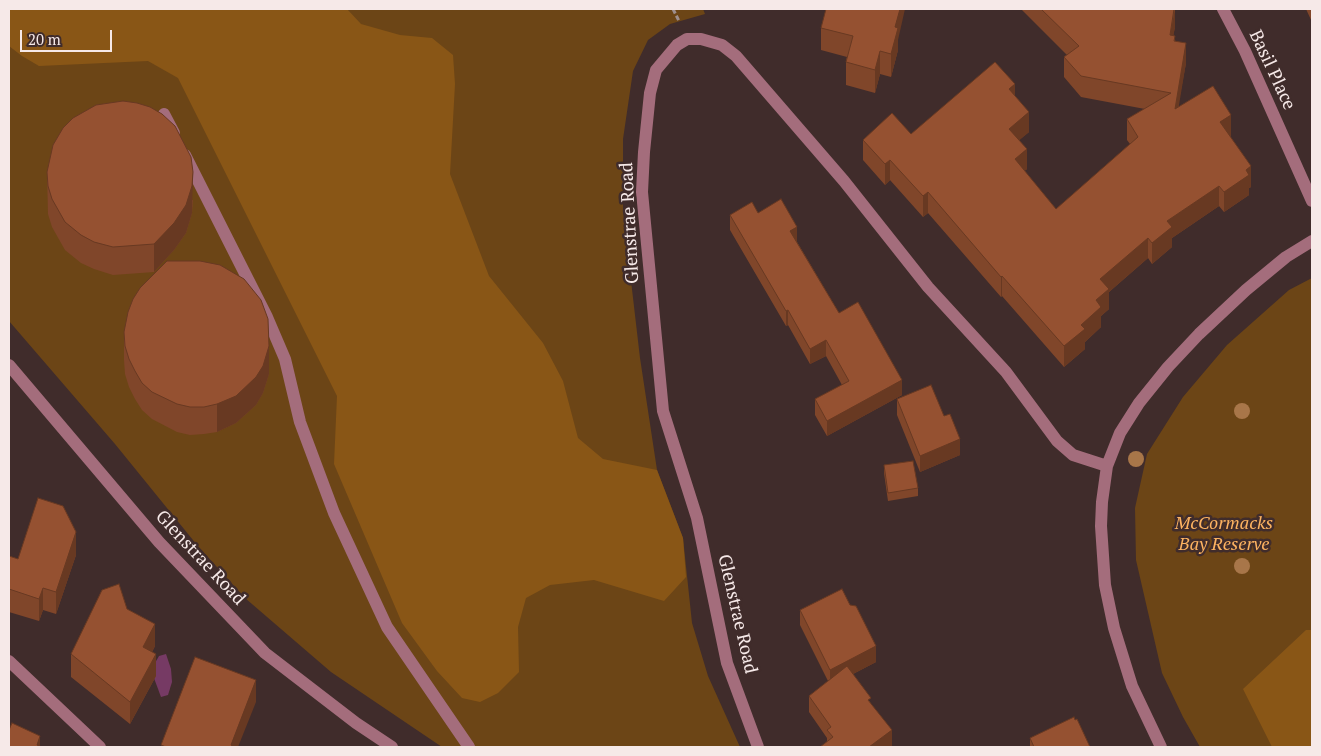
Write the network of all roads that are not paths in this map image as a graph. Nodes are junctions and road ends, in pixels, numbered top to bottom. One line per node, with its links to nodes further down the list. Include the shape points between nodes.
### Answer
1 (1223, 9): 3 (street, Basil Place, via 1245,50)
2 (164, 114): 10 (street, via 267,317 285,359 300,422 334,513 387,627)
3 (1312, 201)
4 (1312, 241): 6 (street, via 1286,257 1246,290 1168,367 1120,433)
5 (9, 365): 9 (street, Glenstrae Road, via 159,542 266,653)
6 (1107, 466): 11 (street, Glenstrae Road, via 1073,455 1057,441 1006,372 928,287 844,181 736,56 722,45 701,38 687,39 677,45 656,70 652,86 642,192 663,412 697,518 727,663); 12 (street, via 1100,526 1105,585 1132,686)
7 (9, 661): 8 (street)
8 (100, 747)
9 (392, 747)
10 (469, 747)
11 (758, 747)
12 (1160, 747)

